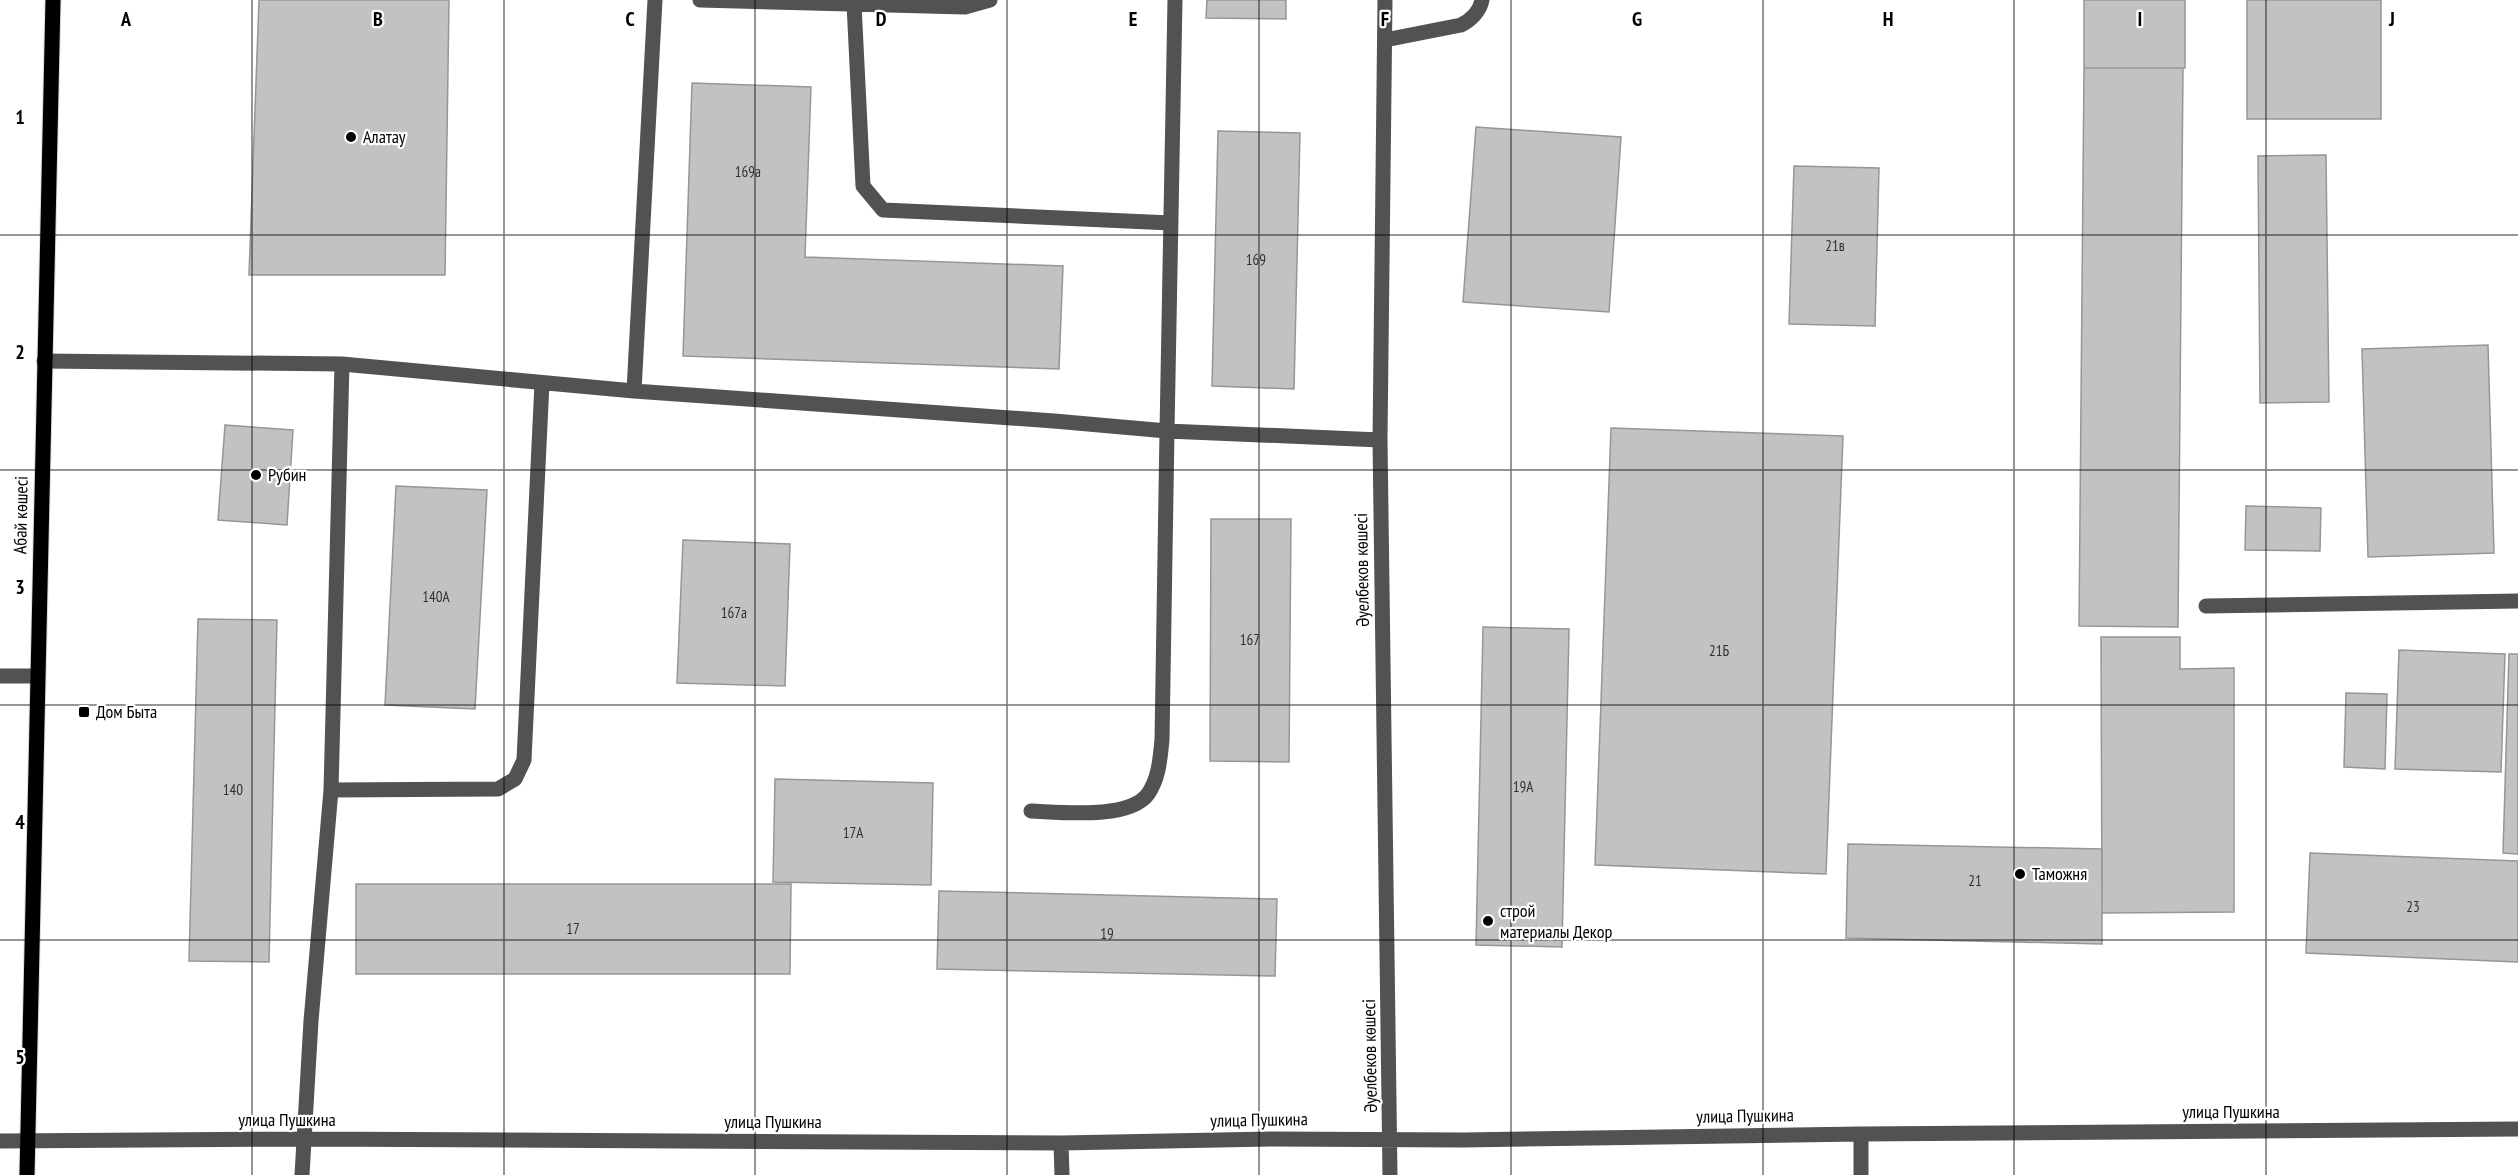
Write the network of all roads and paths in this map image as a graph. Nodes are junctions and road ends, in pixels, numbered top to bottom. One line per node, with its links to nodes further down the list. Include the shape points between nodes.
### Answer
1 (53, 0): 11 (main road, Абай көшесі)
2 (655, 0): 14 (street)
3 (700, 0): 8 (street)
4 (990, 0): 8 (street, via 965,8)
5 (1176, 0): 10 (street)
6 (1385, 0): 9 (street, Әуелбеков көшесі)
7 (1482, 0): 9 (street, via 1476,13 1461,25)
8 (854, 4): 10 (street, via 863,186 883,210)
9 (1385, 40): 16 (street, Әуелбеков көшесі)
10 (1171, 223): 15 (street)
11 (45, 361): 12 (street); 20 (main road, Абай көшесі)
12 (342, 364): 13 (street); 21 (street)
13 (542, 383): 14 (street); 21 (street, via 524,760 515,779 498,789)
14 (634, 391): 15 (street)
15 (1167, 431): 16 (street); 22 (street, via 1159,770 1147,795 1125,808 1096,813)
16 (1380, 440): 26 (street, Әуелбеков көшесі)
17 (2518, 601): 18 (street)
18 (2206, 606)
19 (0, 676): 20 (street)
20 (37, 676): 28 (main road, Абай көшесі)
21 (331, 790): 25 (street)
22 (1031, 811)
23 (2518, 1129): 24 (street, улица Пушкина)
24 (1861, 1134): 26 (street, улица Пушкина); 34 (street)
25 (304, 1139): 28 (street, улица Пушкина); 29 (street, улица Пушкина); 31 (street)
26 (1390, 1139): 29 (street, улица Пушкина); 33 (street, Әуелбеков көшесі)
27 (0, 1141): 28 (street, улица Пушкина)
28 (27, 1142): 30 (main road, Абай көшесі)
29 (1061, 1143): 32 (street)
30 (27, 1175)
31 (302, 1175)
32 (1062, 1175)
33 (1390, 1175)
34 (1861, 1175)

